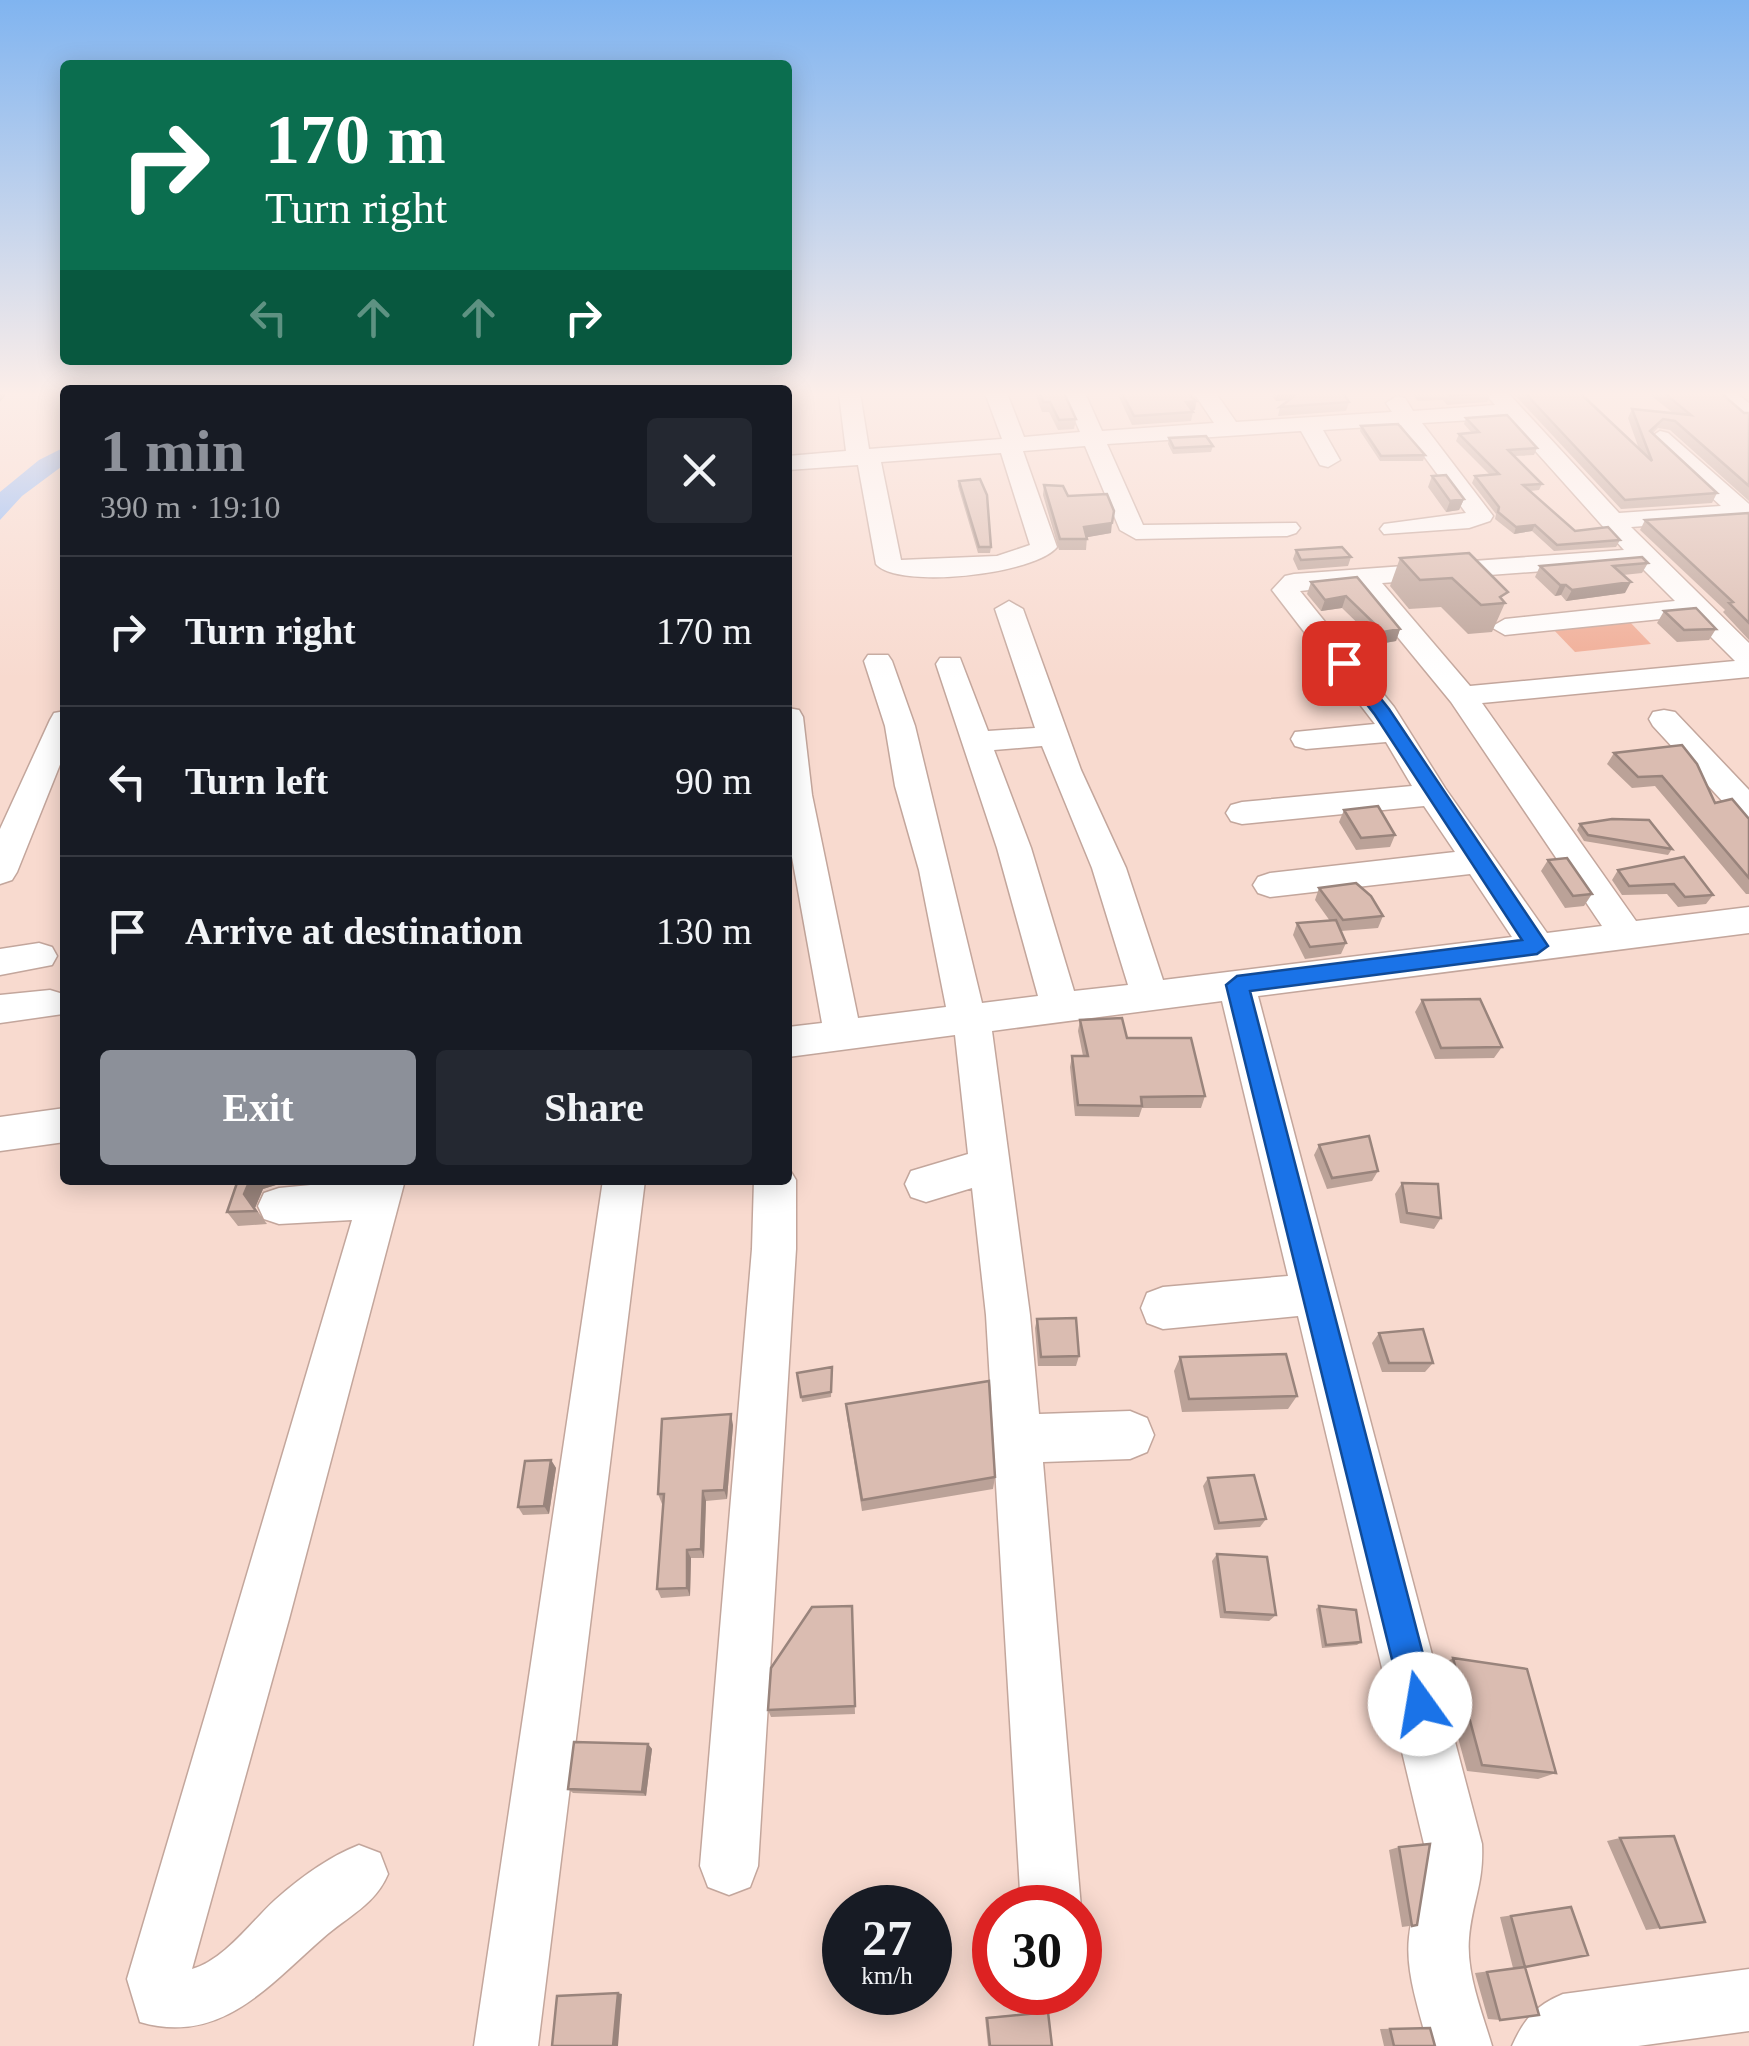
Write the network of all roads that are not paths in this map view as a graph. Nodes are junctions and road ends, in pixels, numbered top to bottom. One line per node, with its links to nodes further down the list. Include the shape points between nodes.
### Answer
1 (871, 488): 2 (street, via 889,564 900,568 1002,562 1039,552 1044,546)
2 (1026, 488)
3 (1115, 488): 9 (street, via 1139,533)
4 (1461, 488): 10 (street, via 1482,516)
5 (1581, 488): 8 (street)
6 (1719, 488): 7 (street)
7 (1745, 511): 8 (street)
8 (1611, 521): 11 (street)
9 (1286, 528)
10 (1393, 529)
11 (1644, 556): 12 (street); 13 (street)
12 (1362, 578): 20 (street); 23 (street, via 1294,582 1286,590)
13 (1697, 607): 15 (street); 16 (street)
14 (1009, 609): 24 (street)
15 (1505, 627)
16 (1749, 658)
17 (878, 661): 44 (street, via 900,726)
18 (950, 664): 26 (street)
19 (1749, 668): 20 (street)
20 (1462, 696): 35 (street)
21 (1664, 719): 29 (street)
22 (60, 730): 32 (street)
23 (1395, 732): 25 (street); 28 (street)
24 (1053, 736): 26 (street); 40 (street, via 1109,868)
25 (1306, 740)
26 (976, 742): 42 (street)
27 (792, 756): 45 (street)
28 (1434, 795): 30 (street); 31 (street)
29 (1749, 810)
30 (1242, 813)
31 (1480, 861): 33 (street); 36 (street)
32 (0, 872)
33 (1270, 885)
34 (1746, 925): 35 (street)
35 (1627, 935): 36 (street)
36 (1537, 946): 39 (street)
37 (39, 956): 38 (street)
38 (0, 962)
39 (1237, 985): 40 (street); 55 (street)
40 (1150, 996): 42 (street)
41 (50, 1004): 43 (street)
42 (1060, 1006): 44 (street)
43 (0, 1008)
44 (970, 1018): 45 (street); 49 (street)
45 (842, 1035): 46 (street)
46 (792, 1041)
47 (60, 1126): 48 (street)
48 (0, 1134)
49 (990, 1165): 50 (street); 58 (street)
50 (926, 1184)
51 (623, 1185): 63 (street)
52 (775, 1185): 59 (street)
53 (381, 1190): 54 (street); 60 (street, via 158,1979 162,2000 182,2004 218,1988)
54 (279, 1206)
55 (1316, 1294): 56 (street); 64 (street, via 1453,1844 1454,1878 1438,1938)
56 (1162, 1308)
57 (1130, 1436): 58 (street)
58 (1016, 1438): 61 (street)
59 (729, 1866)
60 (359, 1874)
61 (1048, 1885)
62 (1749, 2000): 65 (street, via 1563,2025)
63 (506, 2046)
64 (1460, 2046)
65 (1544, 2046)

